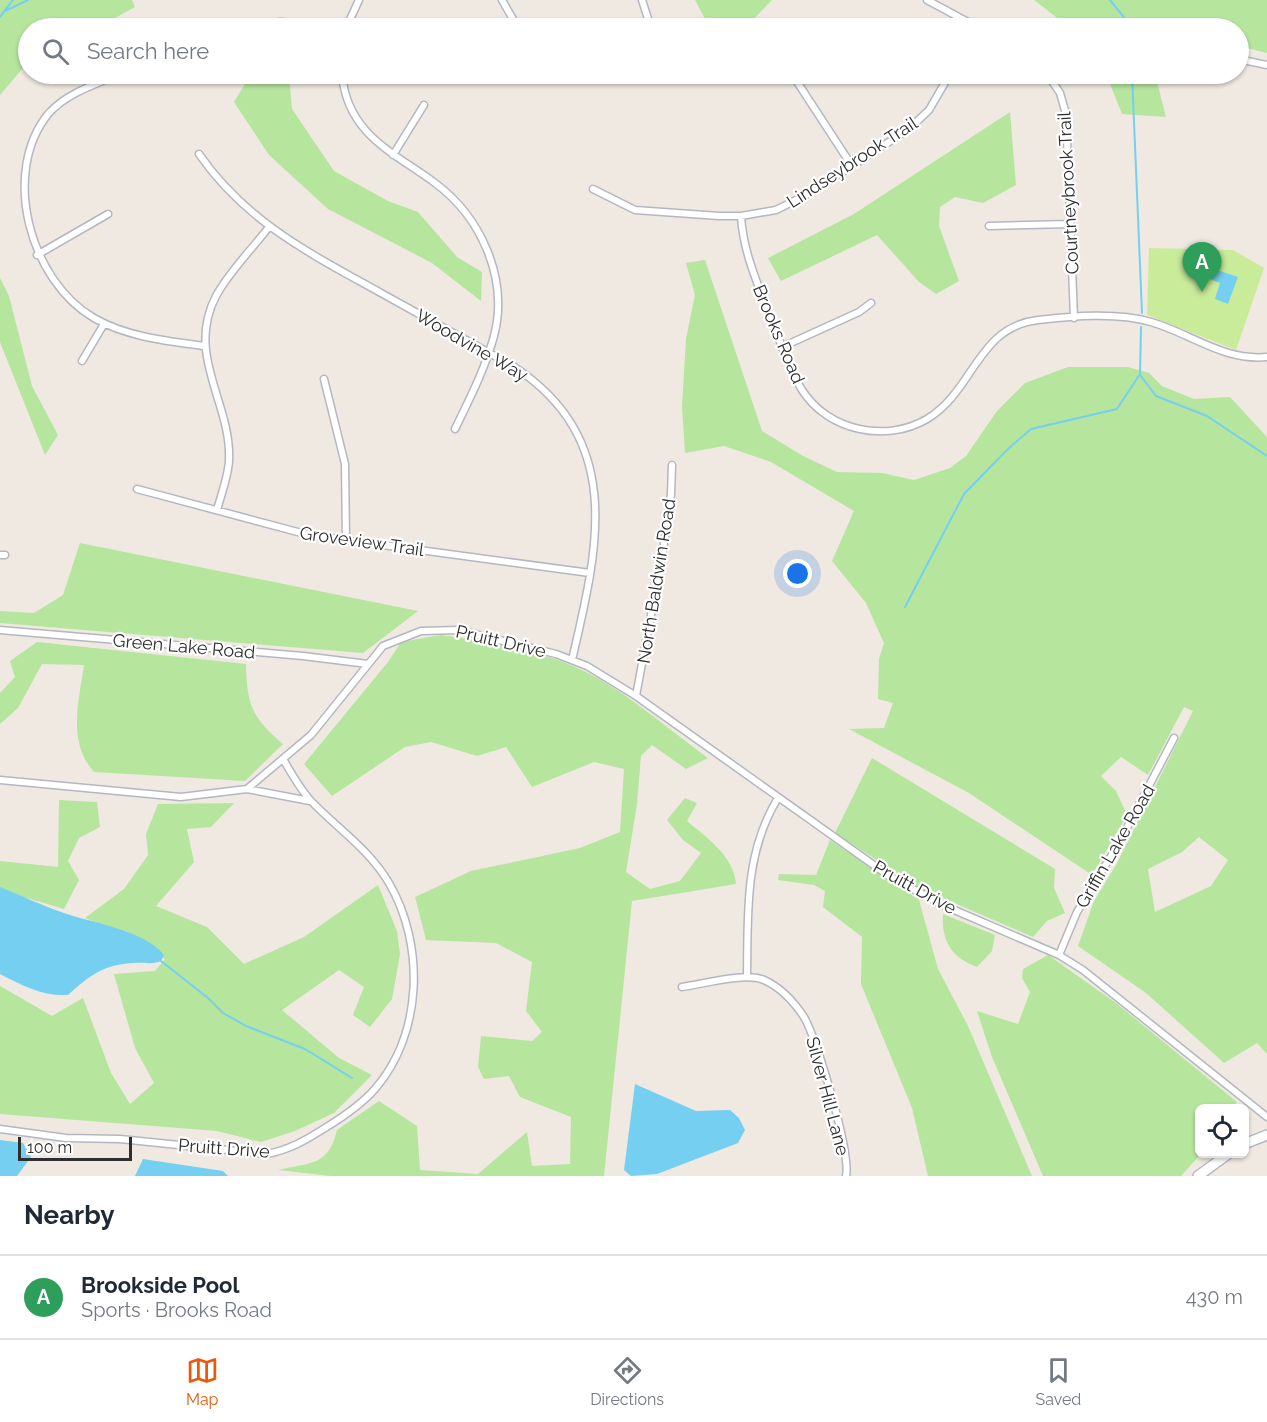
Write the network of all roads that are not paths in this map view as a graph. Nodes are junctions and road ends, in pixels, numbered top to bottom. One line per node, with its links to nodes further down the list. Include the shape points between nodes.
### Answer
1 (359, 0): 5 (street)
2 (502, 0): 6 (street)
3 (642, 0): 7 (street)
4 (927, 0): 8 (street)
5 (351, 18)
6 (512, 18)
7 (648, 18)
8 (958, 18)
9 (1249, 61): 10 (street)
10 (1267, 65)
11 (99, 84): 26 (street, via 59,103 32,135 24,161 22,193 29,235)
12 (344, 84): 18 (street, via 356,117 372,139)
13 (799, 84): 19 (street)
14 (945, 84): 19 (street, Lindseybrook Trail, via 920,120)
15 (1054, 84): 23 (street, Courtneybrook Trail, via 1065,108)
16 (424, 105): 18 (street)
17 (199, 154): 25 (street, Woodvine Way, via 220,183)
18 (393, 155): 32 (street, via 453,198 479,232 496,285 497,314)
19 (852, 166): 22 (street, Lindseybrook Trail, via 790,204)
20 (593, 189): 22 (street, Lindseybrook Trail, via 635,210)
21 (108, 214): 26 (street)
22 (741, 216): 31 (street, Brooks Road, via 747,257)
23 (1070, 224): 24 (street); 28 (street, Courtneybrook Trail)
24 (989, 226)
25 (269, 227): 30 (street, via 216,297 207,321); 32 (street, Woodvine Way)
26 (37, 255): 29 (street, via 66,295)
27 (871, 303): 31 (street)
28 (1074, 318): 31 (street, Brooks Road, via 1032,321 1006,329 936,413 890,431 853,428 822,412 803,392); 33 (street, Brooks Road, via 1147,321 1229,354)
29 (104, 324): 30 (street, via 135,334); 34 (street)
30 (204, 346): 39 (street, via 224,423 229,461)
31 (782, 347)
32 (489, 352): 36 (street); 41 (street, Woodvine Way, via 542,387 582,440 593,474 597,509)
33 (1267, 357)
34 (82, 361)
35 (324, 379): 40 (street, via 345,464)
36 (455, 429)
37 (672, 465): 45 (street, North Baldwin Road, via 663,550)
38 (137, 489): 39 (street, Groveview Trail)
39 (217, 510): 40 (street, Groveview Trail)
40 (346, 541): 41 (street, Groveview Trail)
41 (590, 573): 43 (street, Woodvine Way)
42 (0, 630): 44 (street, Green Lake Road)
43 (572, 660): 44 (street, Pruitt Drive, via 517,643 441,628 399,638 383,646); 45 (street, Pruitt Drive)
44 (368, 664): 47 (street, Pruitt Drive, via 328,716)
45 (636, 696): 50 (street, Pruitt Drive)
46 (1174, 738): 52 (street, Griffin Lake Road, via 1119,843 1077,912)
47 (283, 759): 49 (street); 51 (street, Pruitt Drive)
48 (0, 780): 49 (street, via 181,797)
49 (247, 789): 51 (street)
50 (778, 798): 52 (street, Pruitt Drive, via 917,892); 53 (street, via 765,820 751,871)
51 (311, 801): 56 (street, Pruitt Drive, via 356,842 388,881 406,920 411,942 414,988 409,1016 390,1065 368,1097 302,1142 267,1154)
52 (1059, 955): 55 (street, Pruitt Drive, via 1116,994)
53 (747, 977): 54 (street); 60 (street, Silver Hill Lane, via 762,979 790,998 813,1035 846,1153)
54 (682, 987)
55 (1267, 1117)
56 (0, 1129)
57 (1267, 1135): 58 (street)
58 (1249, 1142)
59 (1223, 1158): 61 (street)
60 (846, 1176)
61 (1198, 1176)

